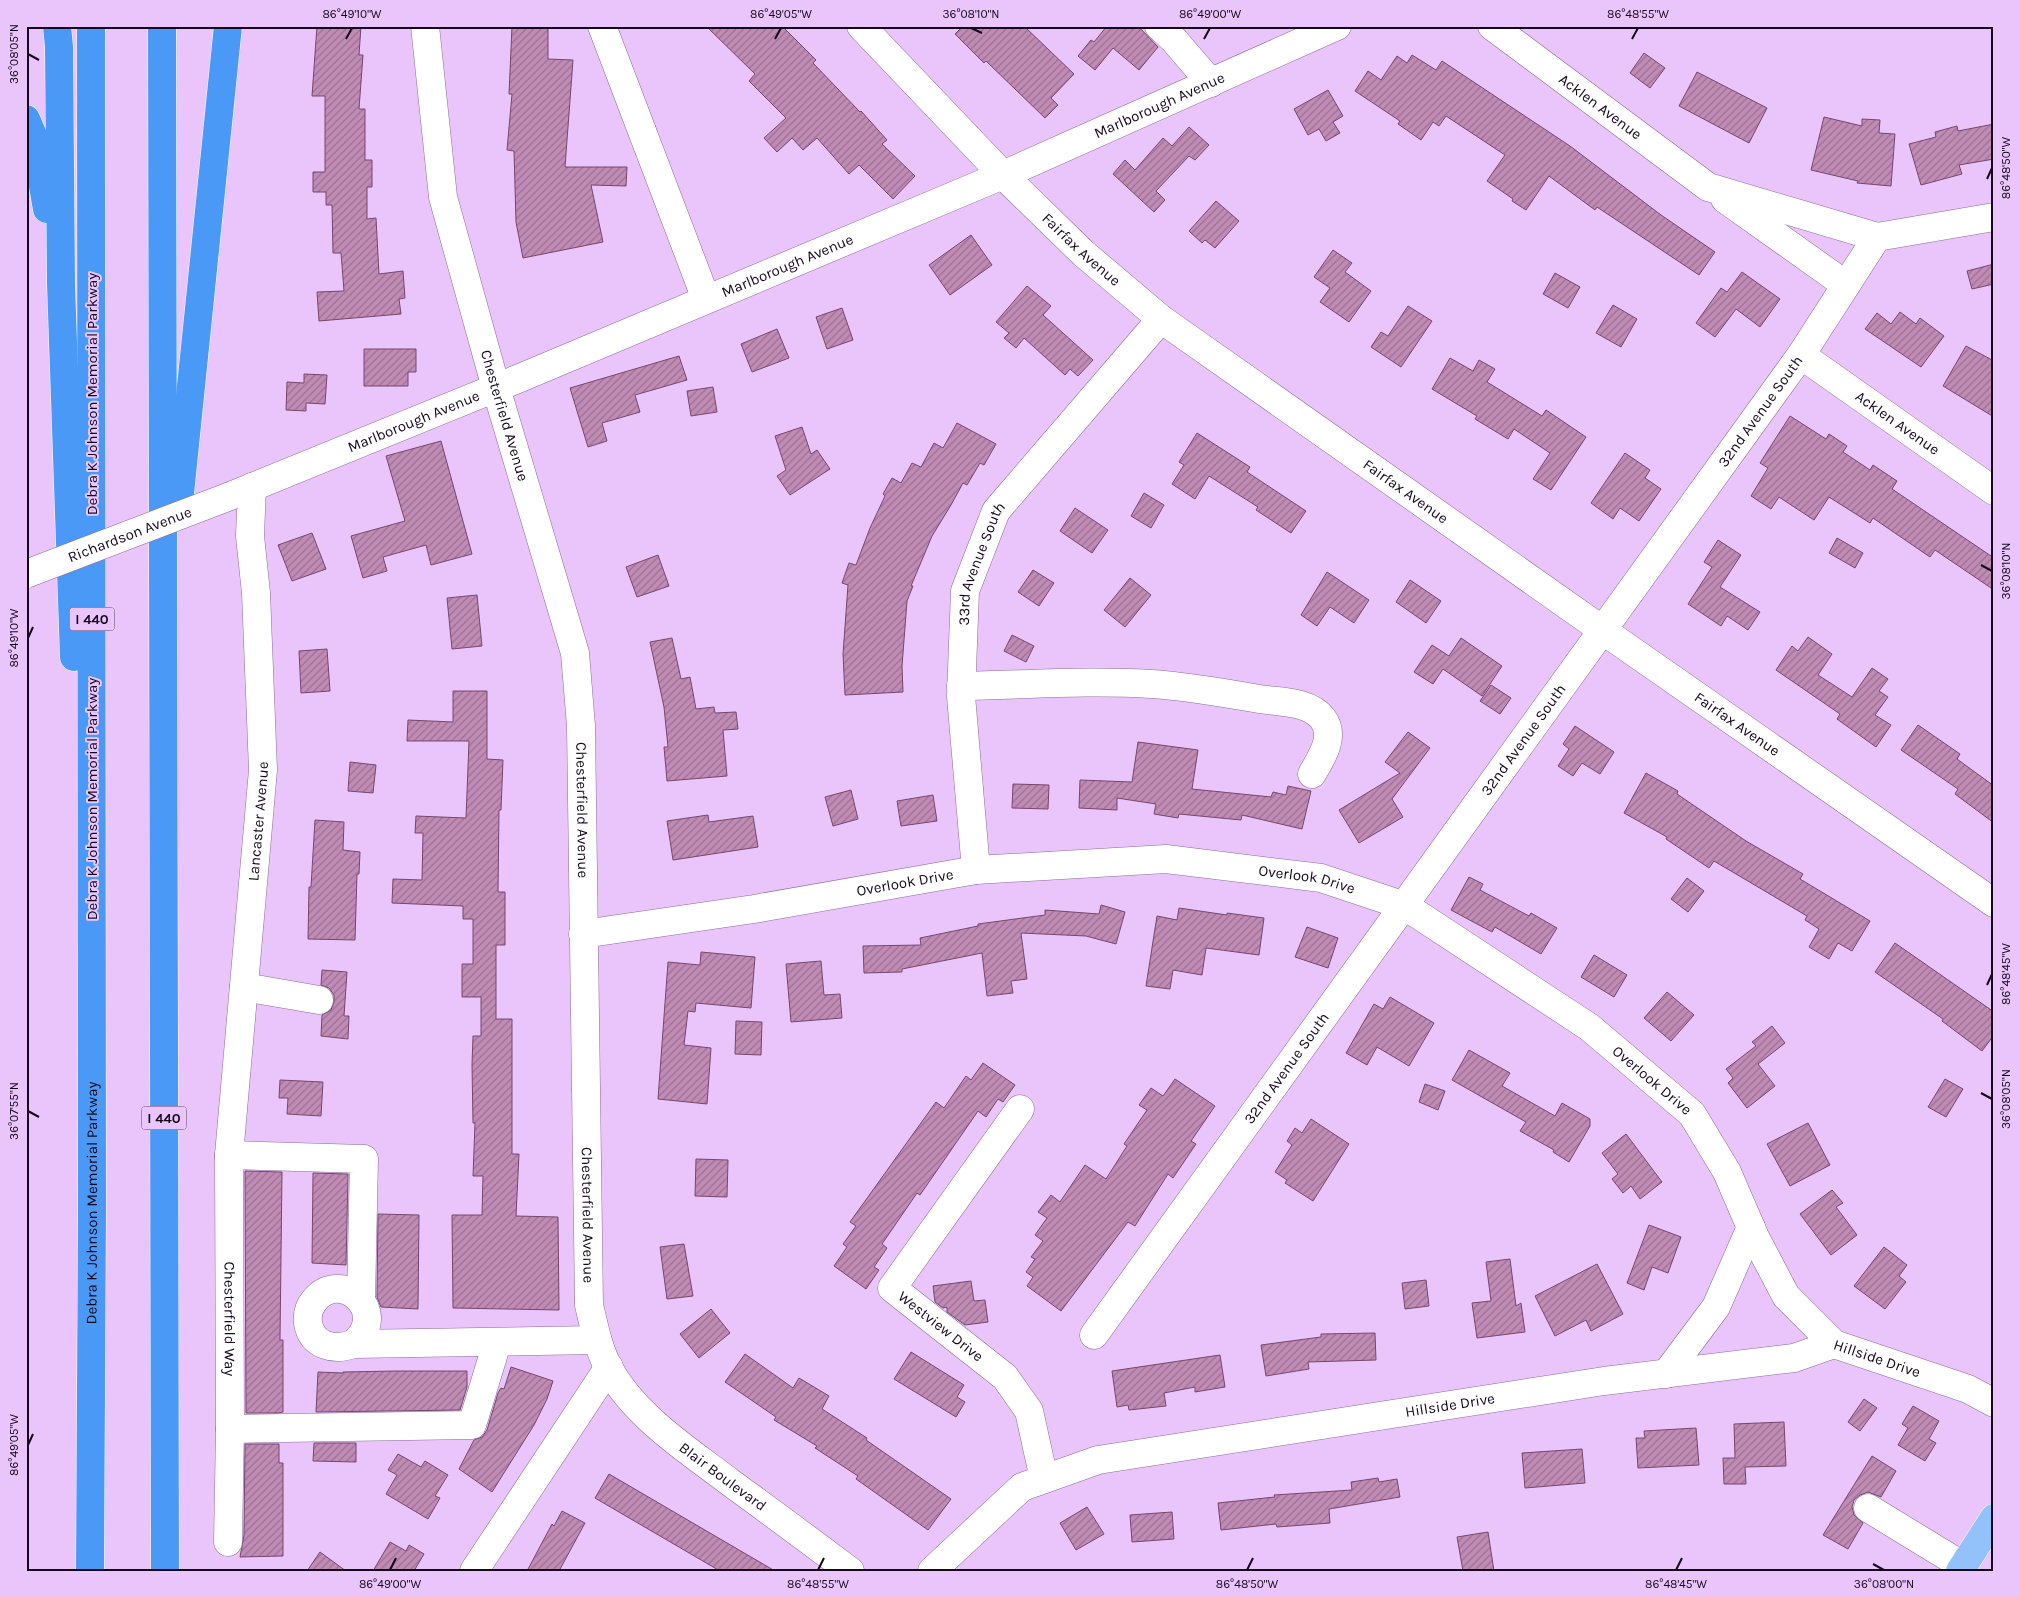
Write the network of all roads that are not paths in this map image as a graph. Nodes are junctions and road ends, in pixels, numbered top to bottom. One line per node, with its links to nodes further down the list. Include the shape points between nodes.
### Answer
1 (57, 26): 17 (highway)
2 (91, 26): 38 (highway, Debra K Johnson Memorial Parkway / I 440)
3 (162, 26): 27 (highway, I 440)
4 (228, 26): 27 (highway)
5 (424, 26): 22 (street, Chesterfield Avenue, via 443,197)
6 (602, 26): 19 (street)
7 (861, 26): 13 (street, Fairfax Avenue)
8 (1159, 26): 11 (street)
9 (1337, 26): 11 (street, Marlborough Avenue)
10 (1492, 26): 14 (street, Acklen Avenue)
11 (1211, 82): 13 (street, Marlborough Avenue)
12 (26, 120): 17 (highway, via 35,140)
13 (1003, 175): 19 (street, Marlborough Avenue); 20 (street, Fairfax Avenue, via 1083,253)
14 (1708, 187): 16 (street, Acklen Avenue); 18 (street, Acklen Avenue)
15 (1994, 216): 16 (street)
16 (1877, 237): 18 (street, 32nd Avenue South)
17 (61, 284): 38 (highway)
18 (1846, 286): 21 (street, 32nd Avenue South)
19 (706, 299): 22 (street, Marlborough Avenue)
20 (1161, 319): 26 (street, Fairfax Avenue); 28 (street, 33rd Avenue South, via 996,511 965,591)
21 (1801, 356): 24 (street, Acklen Avenue); 26 (street, 32nd Avenue South)
22 (496, 388): 23 (street, Marlborough Avenue); 33 (street, Chesterfield Avenue, via 575,653 581,726)
23 (242, 491): 25 (street, Richardson Avenue, bridge); 34 (street, Lancaster Avenue, via 256,593 263,770)
24 (1994, 491)
25 (26, 574)
26 (1602, 630): 31 (street, Fairfax Avenue); 32 (street, 32nd Avenue South)
27 (163, 666): 56 (highway, I 440)
28 (961, 686): 29 (street, via 1151,684 1308,707 1324,720 1328,738 1324,754); 30 (street, 33rd Avenue South)
29 (1312, 774)
30 (976, 870): 32 (street, Overlook Drive, via 1166,859 1321,878); 33 (street, Overlook Drive, via 754,909)
31 (1994, 903)
32 (1405, 906): 39 (street, Overlook Drive, via 1589,1027 1692,1114 1727,1172); 41 (street, 32nd Avenue South)
33 (583, 934): 42 (street, Chesterfield Avenue, via 589,1305)
34 (244, 987): 35 (street); 37 (street, Lancaster Avenue)
35 (319, 1000)
36 (1020, 1109): 50 (street, Westview Drive, via 892,1288 1005,1377 1029,1411)
37 (229, 1155): 40 (street, via 364,1159); 49 (street, Chesterfield Way)
38 (92, 1212): 55 (highway, Debra K Johnson Memorial Parkway / I 440)
39 (1751, 1227): 45 (street, Overlook Drive, via 1786,1296); 47 (street, via 1716,1307)
40 (361, 1300): 44 (street, via 368,1319 361,1338); 44 (street, via 345,1290 336,1289 319,1296 309,1311 310,1330 323,1345 343,1348)
41 (1094, 1336)
42 (597, 1340): 43 (street); 46 (street, Chesterfield Avenue)
43 (497, 1343): 44 (street); 49 (street, via 472,1425)
44 (353, 1344)
45 (1834, 1344): 47 (street, Hillside Drive, via 1794,1358); 48 (street, Hillside Drive, via 1968,1389)
46 (609, 1367): 57 (street); 58 (street, Blair Boulevard, via 627,1394 652,1421)
47 (1666, 1374): 50 (street, Hillside Drive, via 1098,1460)
48 (1994, 1403)
49 (230, 1429): 53 (street, Chesterfield Way)
50 (1044, 1479): 59 (street, Hillside Drive, via 1022,1487)
51 (1868, 1508): 54 (street)
52 (1994, 1518): 54 (main road)
53 (228, 1542)
54 (1962, 1568)
55 (90, 1571)
56 (165, 1571)
57 (474, 1571)
58 (850, 1571)
59 (932, 1571)

